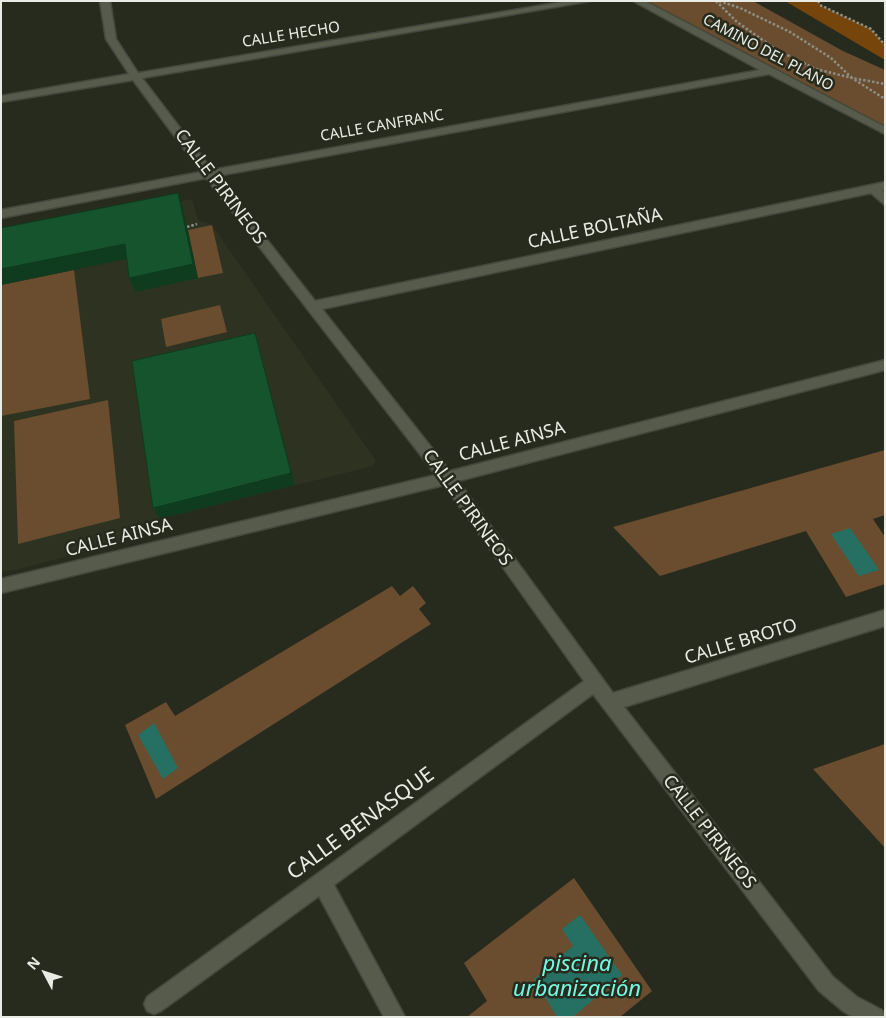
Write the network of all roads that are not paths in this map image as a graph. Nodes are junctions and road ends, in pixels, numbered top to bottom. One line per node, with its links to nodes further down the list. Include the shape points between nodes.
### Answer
1 (105, 1): 5 (street, CALLE PIRINEOS, via 111,39)
2 (586, 1): 5 (street, CALLE HECHO)
3 (637, 1): 4 (street, CAMINO DEL PLANO)
4 (770, 71): 7 (street, CAMINO DEL PLANO); 8 (street, CALLE CANFRANC)
5 (136, 76): 6 (street, CALLE HECHO); 8 (street, CALLE PIRINEOS)
6 (1, 99)
7 (885, 131)
8 (209, 174): 11 (street, CALLE CANFRANC); 12 (street, CALLE PIRINEOS)
9 (879, 187): 10 (street); 12 (street, CALLE BOLTAÑA)
10 (885, 201)
11 (1, 214)
12 (313, 306): 14 (street, CALLE PIRINEOS)
13 (885, 365): 14 (street, CALLE AINSA)
14 (447, 478): 15 (street, CALLE AINSA); 17 (street, CALLE PIRINEOS)
15 (1, 586)
16 (885, 618): 18 (street, CALLE BROTO)
17 (595, 683): 18 (street, CALLE PIRINEOS); 19 (street, CALLE BENASQUE)
18 (610, 704): 22 (street, CALLE PIRINEOS, via 826,984 850,1004)
19 (322, 883): 20 (street, CALLE BENASQUE); 21 (street)
20 (154, 1004)
21 (395, 1017)
22 (875, 1017)

